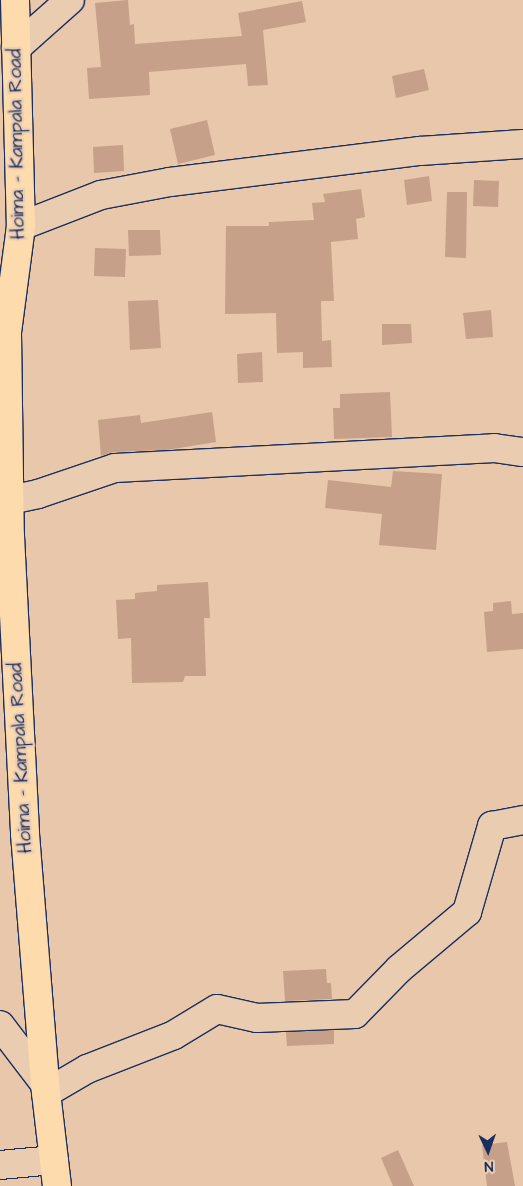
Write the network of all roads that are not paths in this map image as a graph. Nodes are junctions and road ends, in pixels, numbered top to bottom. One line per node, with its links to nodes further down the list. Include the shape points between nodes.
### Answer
1 (15, 0): 3 (main road, Hoima - Kampala Road)
2 (70, 0): 3 (street)
3 (16, 48): 5 (main road, Hoima - Kampala Road)
4 (523, 144): 5 (street, via 420,151 170,182 101,195)
5 (21, 226): 6 (main road, Hoima - Kampala Road)
6 (3, 332): 7 (main road, Hoima - Kampala Road)
7 (4, 399): 9 (main road, Hoima - Kampala Road)
8 (523, 452): 9 (street, via 494,448 115,468)
9 (10, 500): 12 (main road, Hoima - Kampala Road, via 25,834)
10 (523, 820): 12 (street, via 492,826 467,912 399,969 355,1014 257,1018 217,1010 174,1035)
11 (0, 1025): 12 (street)
12 (45, 1089): 14 (main road, Hoima - Kampala Road)
13 (0, 1165): 14 (street)
14 (55, 1173)

